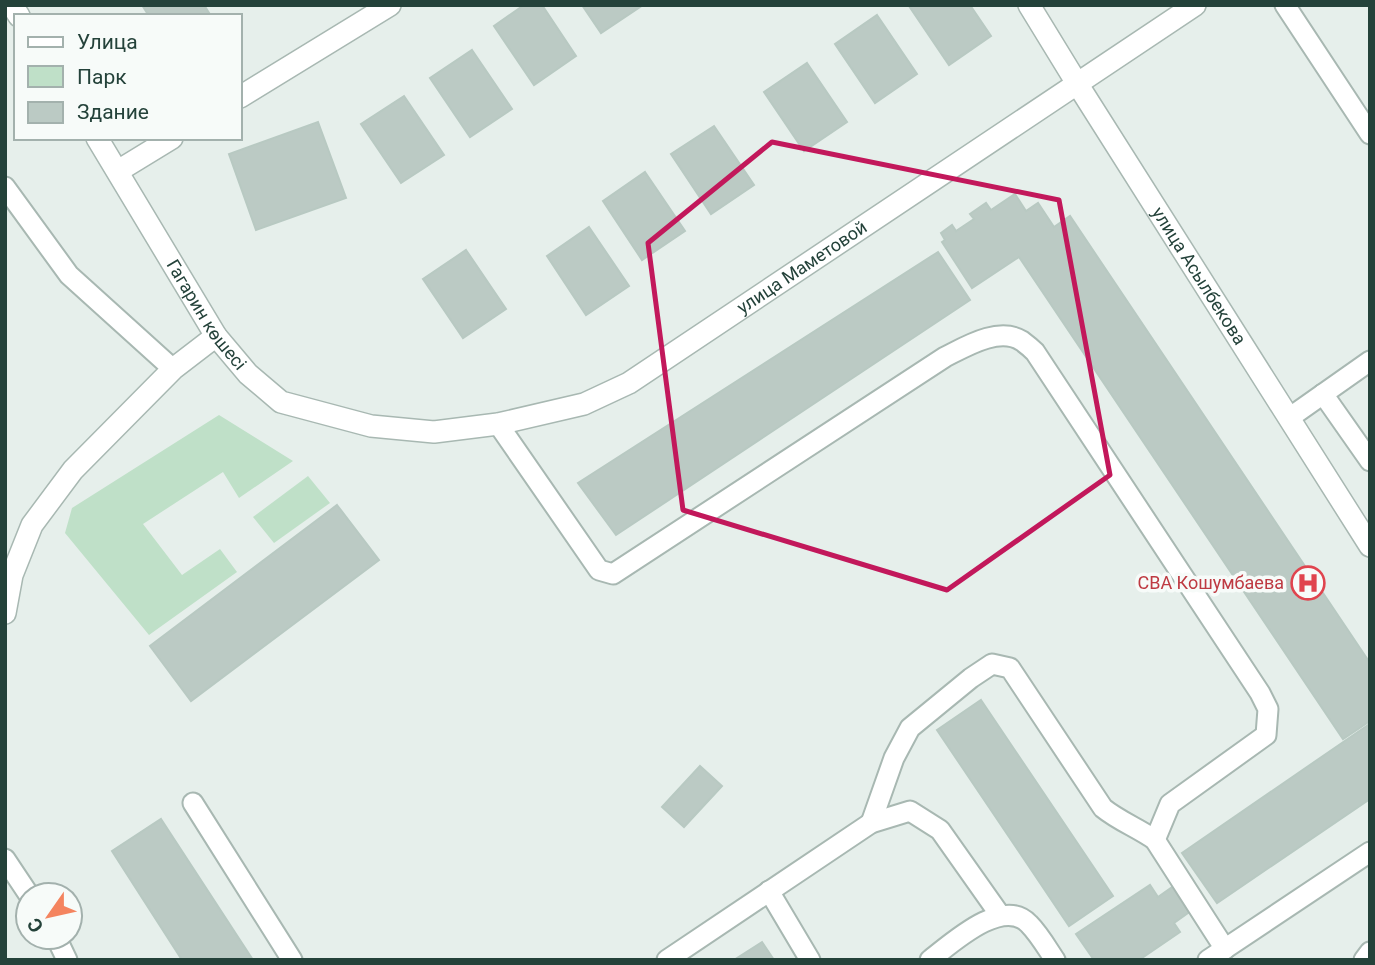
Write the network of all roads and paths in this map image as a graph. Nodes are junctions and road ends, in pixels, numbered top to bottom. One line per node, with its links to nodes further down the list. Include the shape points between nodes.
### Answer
1 (390, 5): 6 (street)
2 (1029, 5): 5 (street, улица Асылбекова)
3 (1195, 5): 5 (street, улица Маметовой)
4 (1284, 5): 7 (lane)
5 (1078, 85): 16 (street, улица Асылбекова); 17 (street, улица Маметовой, via 629,383 584,404)
6 (242, 96)
7 (1370, 134)
8 (98, 140): 10 (street, Гагарин көшесі)
9 (169, 140): 10 (street)
10 (118, 171): 12 (street, Гагарин көшесі)
11 (5, 187): 14 (lane, via 69,275)
12 (216, 336): 14 (street); 18 (street, Гагарин көшесі, via 248,374 281,402)
13 (1370, 361): 15 (lane)
14 (173, 369): 21 (street, via 73,470 32,525 12,575)
15 (1323, 394): 16 (lane); 19 (lane)
16 (1289, 418): 20 (street, улица Асылбекова)
17 (498, 424): 18 (street, улица Маметовой, via 434,432); 24 (lane, via 599,570 613,574 945,358 991,338 1020,339 1035,352 1268,709 1266,735 1170,804)
18 (372, 426)
19 (1370, 461)
20 (1370, 546)
21 (5, 612)
22 (193, 803): 32 (lane)
23 (871, 823): 24 (lane, via 910,728 992,664 1010,668 1103,808); 28 (lane); 29 (lane, via 910,811 940,830)
24 (1155, 840): 30 (lane)
25 (1370, 852): 30 (lane)
26 (5, 859): 27 (lane)
27 (20, 881)
28 (769, 891): 33 (lane); 34 (lane)
29 (1000, 915): 35 (lane, via 976,926); 36 (lane, via 1015,915 1028,922)
30 (1225, 948): 37 (lane)
31 (1370, 952): 38 (lane)
32 (292, 960)
33 (667, 960)
34 (810, 960)
35 (930, 960)
36 (1055, 960)
37 (1208, 960)
38 (1364, 960)

